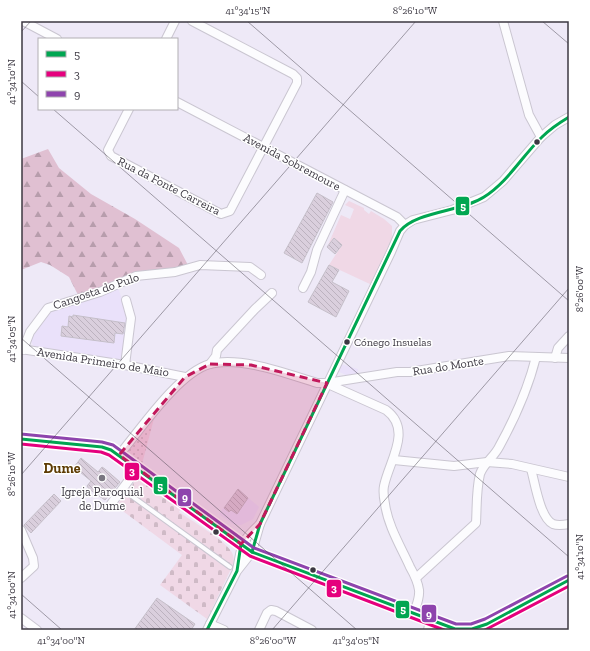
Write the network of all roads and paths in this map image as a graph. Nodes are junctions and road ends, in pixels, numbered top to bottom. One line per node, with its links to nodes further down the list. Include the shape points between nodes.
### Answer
1 (23, 21): 5 (street)
2 (175, 21): 6 (street)
3 (192, 21): 11 (street, via 294,74 297,83)
4 (503, 21): 10 (street, via 529,115)
5 (55, 38)
6 (166, 38)
7 (178, 103): 11 (street, Avenida Sobremoure)
8 (128, 110): 11 (street, Rua da Fonte Carreira, via 108,150 111,156 221,214 230,211)
9 (569, 117): 10 (street)
10 (541, 137): 13 (street, via 503,181 484,196 452,210 412,220)
11 (263, 147): 12 (street, Avenida Sobremoure)
12 (345, 190): 13 (street, Avenida Sobremoure, via 397,217); 15 (street)
13 (405, 225): 26 (street)
14 (261, 275): 19 (street, Cangosta do Pulo, via 250,267 200,265 175,272 136,276 100,292 48,308 30,332)
15 (303, 288)
16 (272, 293): 23 (street, via 217,350)
17 (126, 300): 24 (street, via 131,318)
18 (569, 336): 21 (street, via 558,348)
19 (22, 350): 24 (street, Avenida Primeiro de Maio)
20 (536, 357): 21 (street, Rua do Monte); 26 (street, Rua do Monte, via 509,356); 30 (street, via 518,411 498,449)
21 (555, 358): 22 (street, Rua do Monte)
22 (569, 358)
23 (210, 364): 25 (street); 26 (street, via 250,365 317,383)
24 (125, 365): 25 (street, Avenida Primeiro de Maio)
25 (185, 377): 28 (street)
26 (327, 383): 29 (street, via 394,416 397,424); 36 (street)
27 (21, 439): 28 (street, via 102,448)
28 (119, 455): 31 (street)
29 (394, 460): 30 (street, via 454,466); 43 (street, via 384,487 385,504 389,521)
30 (487, 462): 32 (street); 43 (street, via 480,474 476,496 476,523)
31 (138, 468): 34 (street); 39 (street)
32 (531, 469): 33 (street); 37 (street, via 543,514 555,525)
33 (569, 477)
34 (122, 489): 35 (street); 41 (lane)
35 (111, 504)
36 (260, 524): 39 (street); 40 (street)
37 (569, 525)
38 (21, 530): 42 (street, via 34,566)
39 (241, 544): 40 (street); 41 (street)
40 (252, 552): 41 (street); 45 (street)
41 (233, 569): 48 (street)
42 (21, 578)
43 (416, 578): 45 (street, via 419,598)
44 (569, 580): 47 (street, via 487,624 472,629)
45 (414, 613): 47 (street)
46 (21, 618): 49 (street)
47 (429, 625)
48 (209, 627): 50 (street)
49 (37, 630)
50 (224, 630)
51 (259, 630): 52 (street, via 271,610)
52 (312, 630)

